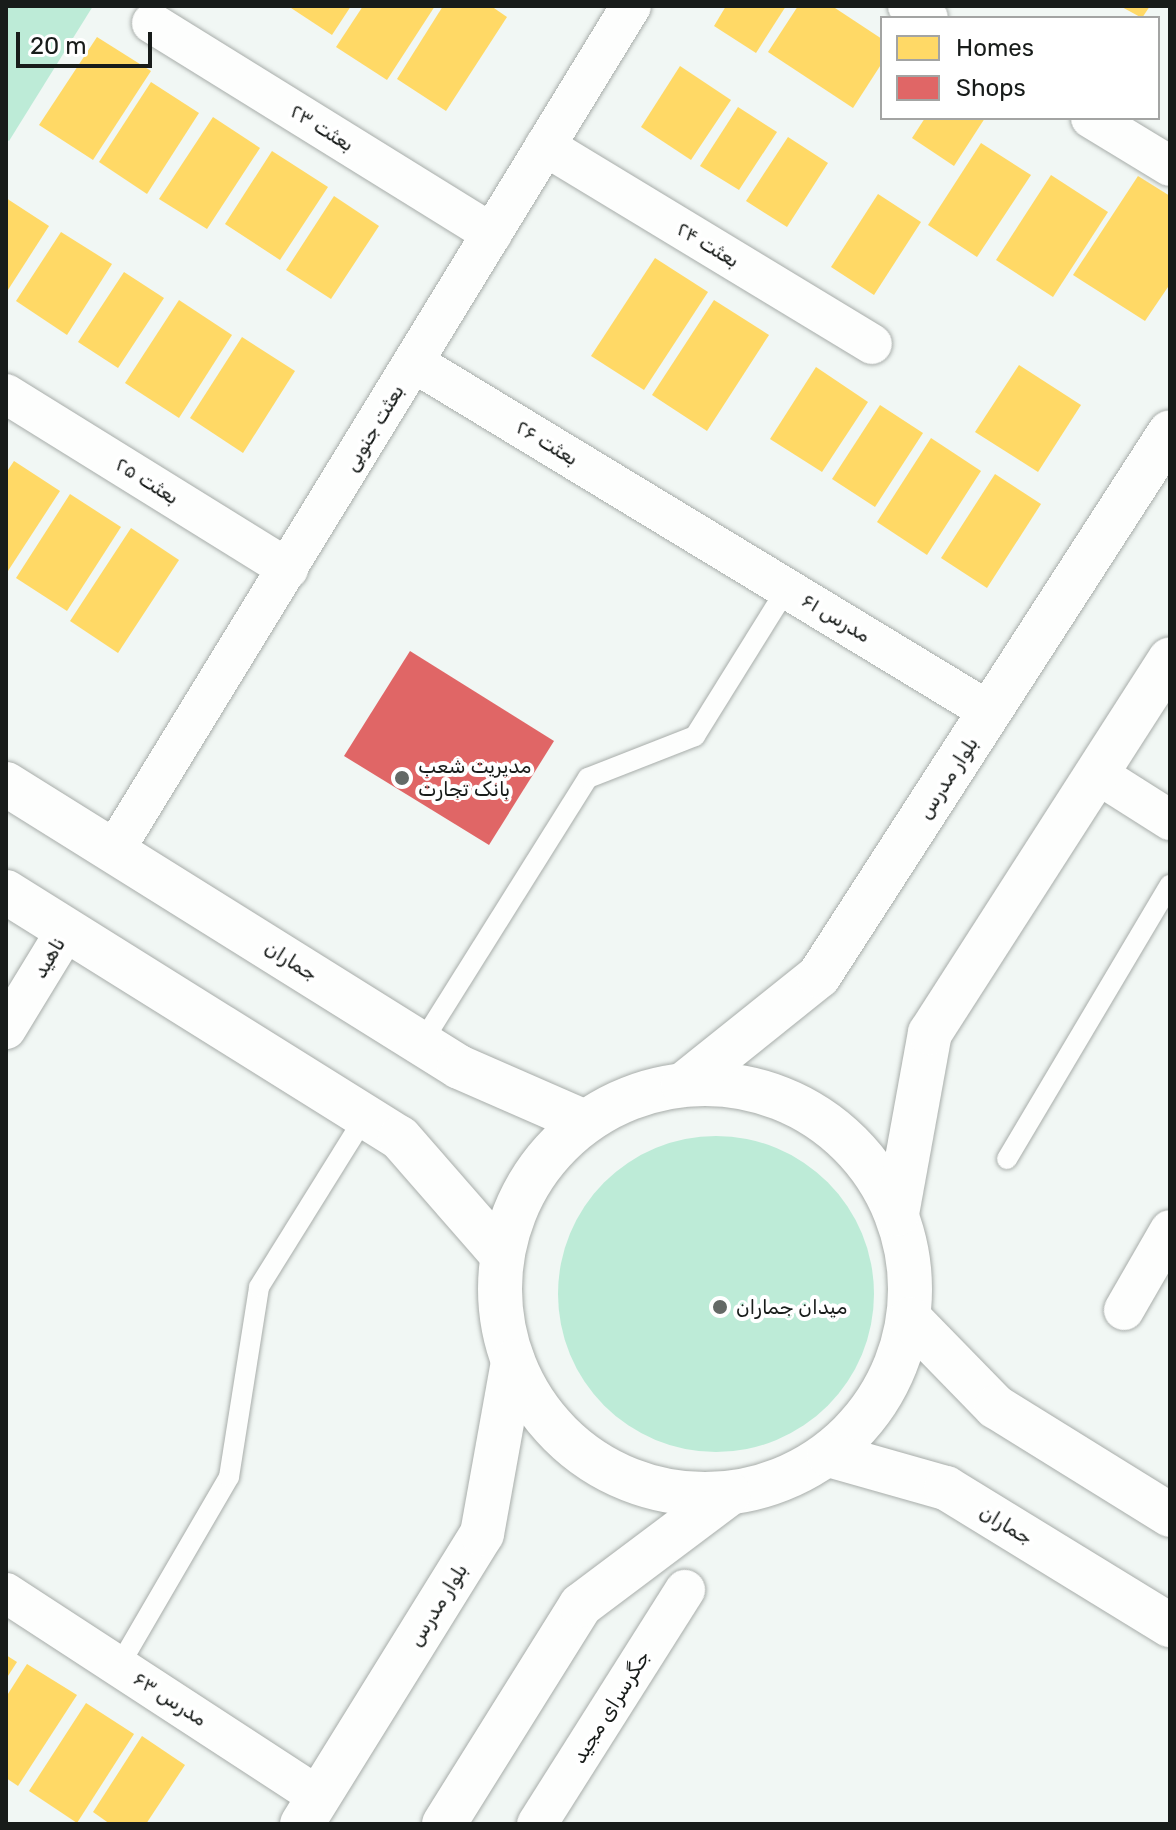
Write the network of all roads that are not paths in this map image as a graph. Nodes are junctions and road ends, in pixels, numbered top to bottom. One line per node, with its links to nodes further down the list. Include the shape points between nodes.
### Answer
1 (631, 6): 4 (street, بعثت جنوبی)
2 (152, 23): 6 (street, بعثت ۲۳)
3 (1094, 120): 5 (street)
4 (545, 146): 6 (street, بعثت جنوبی); 7 (street, بعثت ۲۴)
5 (1170, 166)
6 (492, 234): 8 (street, بعثت جنوبی)
7 (872, 344)
8 (413, 362): 11 (street, بعثت ۲۶); 12 (street, بعثت جنوبی)
9 (6, 394): 12 (street, بعثت ۲۵)
10 (1170, 432): 15 (main road, بلوار مدرس)
11 (682, 525): 13 (street, مدرس ۶۱)
12 (288, 569): 19 (street, بعثت جنوبی)
13 (787, 588): 15 (street, مدرس ۶۱); 24 (lane, via 695,736 588,778)
14 (1170, 659): 16 (main road)
15 (990, 712): 25 (main road, بلوار مدرس, via 819,976)
16 (1096, 773): 18 (street); 29 (main road, via 930,1033)
17 (6, 784): 19 (main road, جماران)
18 (1170, 820)
19 (115, 849): 24 (main road, جماران)
20 (1170, 885): 28 (lane)
21 (6, 892): 22 (main road)
22 (67, 929): 23 (street, ناهید); 26 (main road)
23 (6, 1029)
24 (421, 1044): 27 (main road, جماران, via 459,1067)
25 (683, 1085): 27 (main road, via 631,1097); 29 (main road, via 736,1086 788,1101 833,1128 870,1167)
26 (365, 1117): 31 (main road, via 400,1138); 41 (lane, via 259,1287 229,1477)
27 (585, 1122): 31 (main road, via 545,1159 518,1204)
28 (1007, 1159)
29 (897, 1214): 33 (main road, via 910,1266)
30 (1170, 1230): 32 (street)
31 (502, 1255): 34 (main road, via 500,1309)
32 (1124, 1310)
33 (910, 1319): 35 (main road, via 895,1371 868,1417); 37 (main road, via 996,1407)
34 (513, 1362): 36 (main road, via 539,1410 576,1449 622,1477 674,1493); 42 (main road, بلوار مدرس, via 482,1534)
35 (829, 1455): 36 (main road, via 781,1481); 40 (main road, جماران, via 946,1488)
36 (729, 1494): 43 (main road, via 581,1605)
37 (1170, 1515)
38 (685, 1590): 44 (street, جگرسرای مجید)
39 (13, 1598): 41 (street, مدرس ۶۳)
40 (1170, 1625)
41 (119, 1666): 42 (street, مدرس ۶۳)
42 (310, 1810)
43 (444, 1824)
44 (537, 1824)

